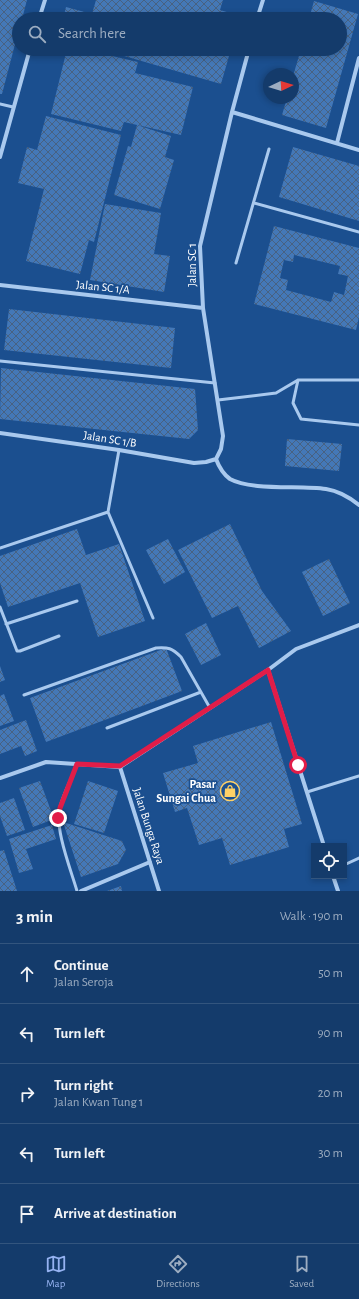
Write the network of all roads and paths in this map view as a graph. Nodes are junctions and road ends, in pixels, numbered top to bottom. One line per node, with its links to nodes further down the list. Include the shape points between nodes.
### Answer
1 (45, 0): 3 (street)
2 (263, 0): 4 (street)
3 (41, 12)
4 (259, 12)
5 (28, 56): 9 (street)
6 (247, 56): 10 (street, Jalan SC 1)
7 (359, 58): 11 (street)
8 (0, 104): 9 (lane)
9 (13, 107): 14 (street)
10 (232, 112): 11 (street); 19 (street, Jalan SC 1, via 200,246)
11 (337, 143): 13 (street)
12 (269, 149): 15 (lane)
13 (359, 150)
14 (0, 157)
15 (254, 203): 16 (lane); 17 (lane)
16 (359, 232)
17 (236, 263)
18 (0, 286): 19 (street, Jalan SC 1/A)
19 (203, 308): 23 (street, Jalan SC 1)
20 (0, 361): 23 (lane)
21 (298, 380): 22 (lane); 24 (lane, via 276,393); 25 (lane, via 293,403 301,419)
22 (359, 380)
23 (215, 383): 24 (street, Jalan SC 1)
24 (218, 400): 28 (street, Jalan SC 1, via 223,436)
25 (359, 425)
26 (0, 433): 27 (street, Jalan SC 1/B)
27 (119, 450): 28 (street, Jalan SC 1/B, via 194,463); 30 (lane)
28 (216, 459): 29 (street, via 221,470 230,478 242,483 327,489 346,495)
29 (359, 505)
30 (108, 512): 31 (lane); 34 (lane)
31 (0, 548)
32 (77, 601): 35 (lane)
33 (0, 607): 35 (lane)
34 (153, 618)
35 (6, 624): 37 (lane, via 17,651)
36 (359, 626): 38 (street, via 296,649)
37 (60, 636)
38 (268, 670): 41 (street); 47 (street)
39 (201, 692): 40 (lane, via 181,657 166,647 156,648); 41 (lane); 42 (lane)
40 (24, 695)
41 (210, 708): 44 (street)
42 (107, 728)
43 (77, 764): 44 (street); 46 (street, via 46,762); 53 (lane, via 58,818)
44 (120, 766): 50 (street, Jalan Bunga Raya)
45 (359, 776): 47 (lane)
46 (0, 778)
47 (307, 792): 48 (street)
48 (323, 843)
49 (359, 858): 51 (lane)
50 (150, 862): 54 (street); 55 (street, Jalan Bunga Raya)
51 (347, 863)
52 (334, 879): 56 (street)
53 (77, 891)
54 (81, 891)
55 (159, 891)
56 (338, 891)

